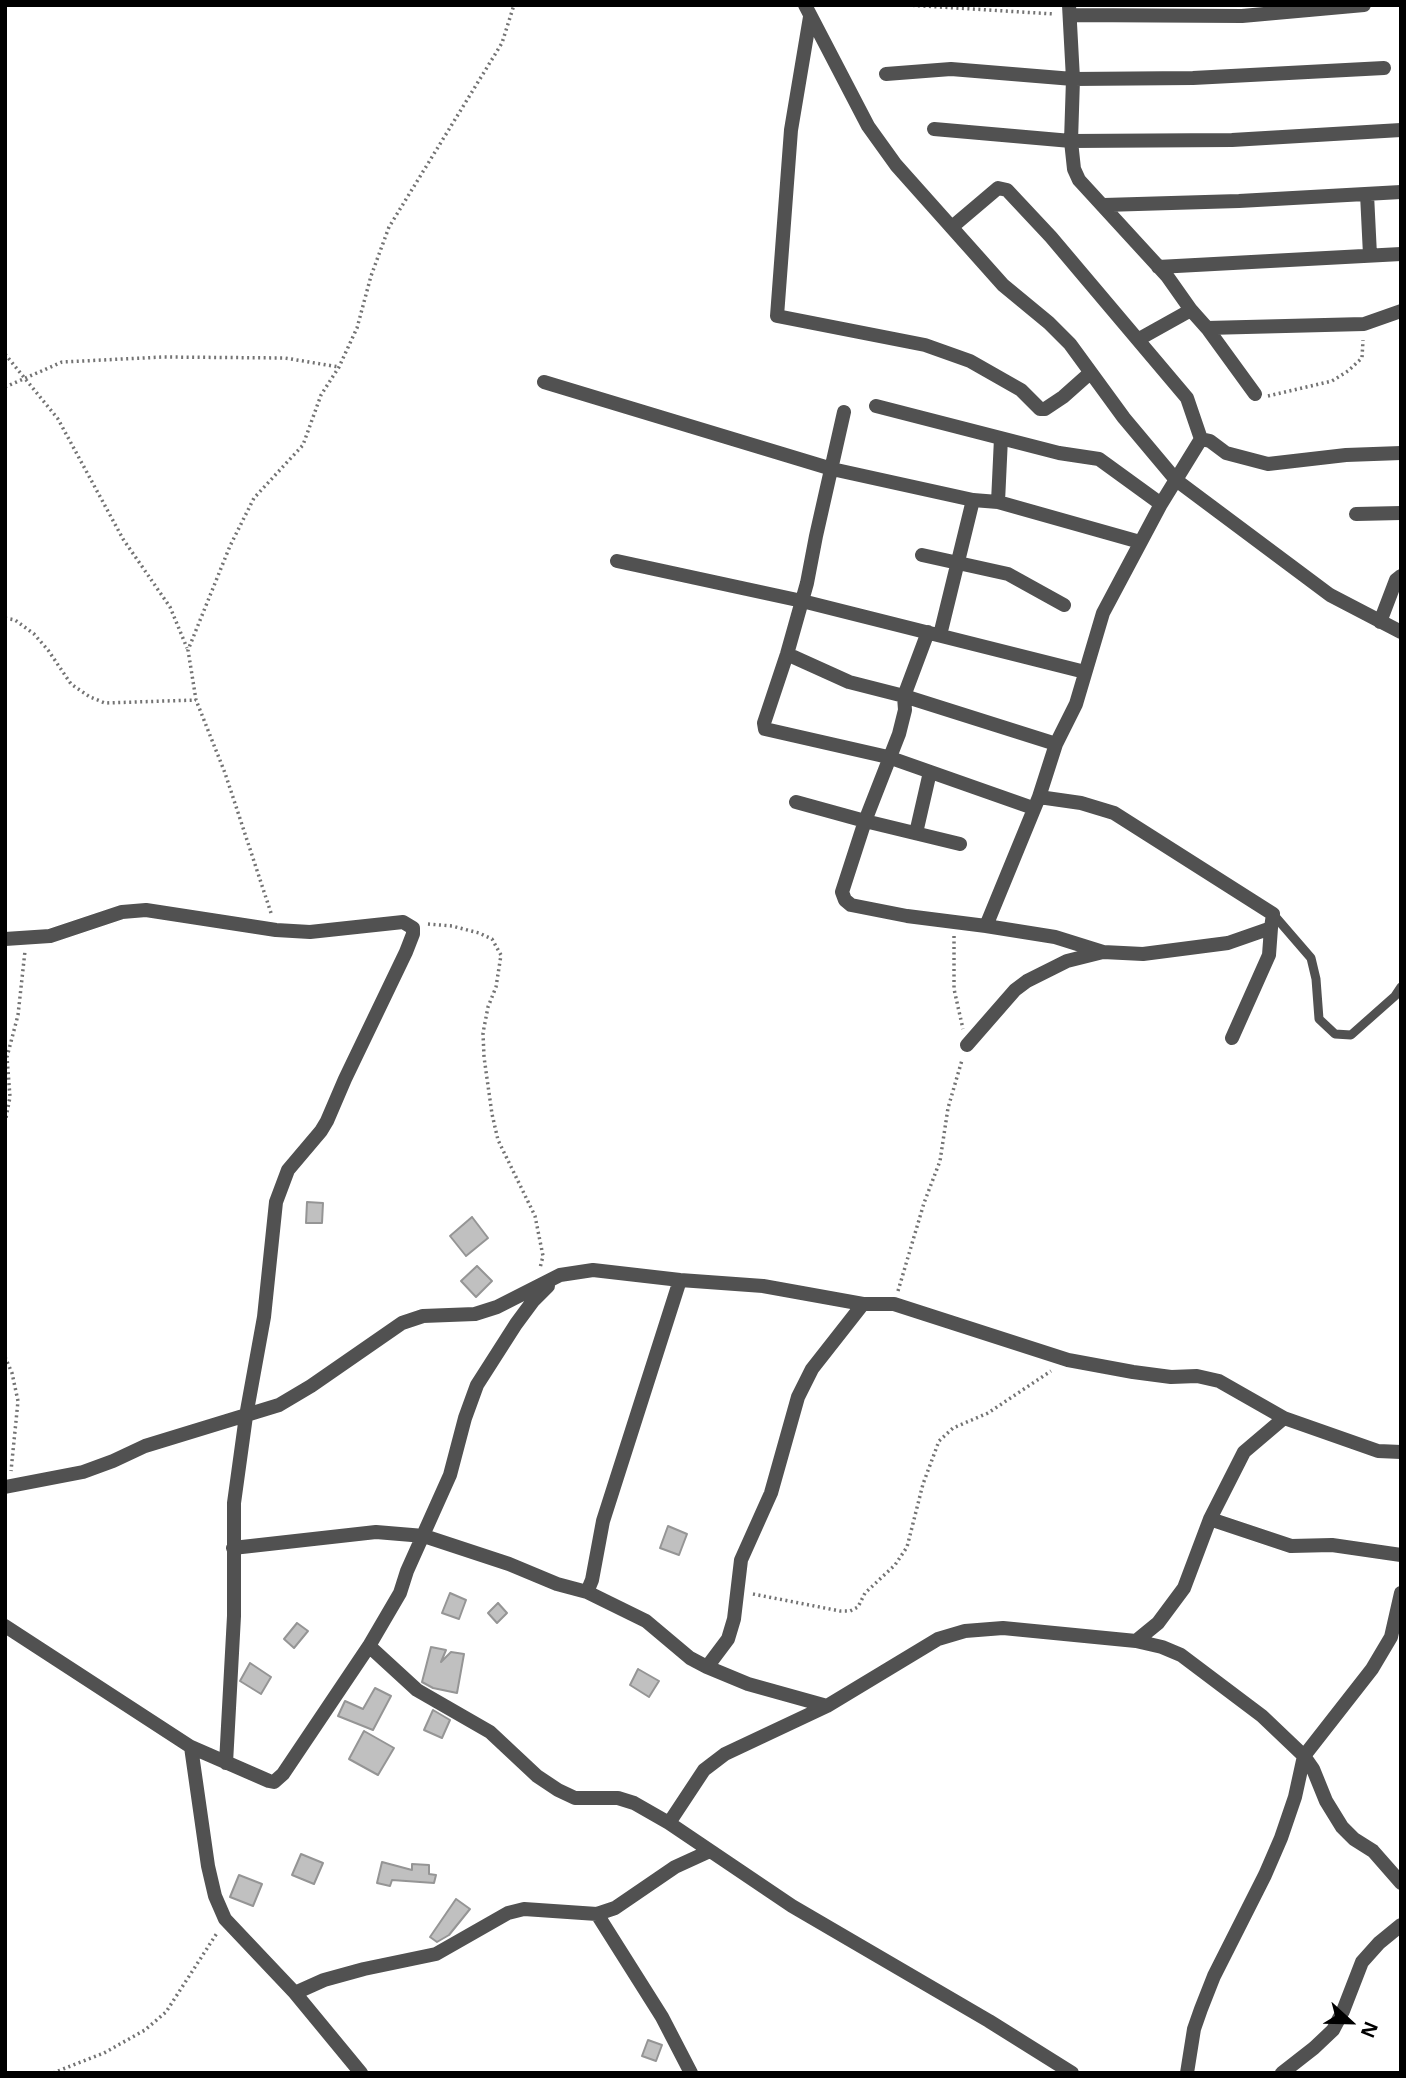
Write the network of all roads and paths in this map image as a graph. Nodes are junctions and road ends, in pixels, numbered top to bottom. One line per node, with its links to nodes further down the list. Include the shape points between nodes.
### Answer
1 (514, 5): 25 (path, via 502,43 388,228)
2 (906, 5): 4 (path)
3 (1364, 5): 4 (street, via 1242,16)
4 (1070, 10): 8 (street)
5 (808, 11): 15 (street, via 867,125 911,184); 26 (street, via 791,130 777,316 925,345 970,361 1021,390 1040,409 1063,397)
6 (1384, 68): 8 (street)
7 (887, 74): 8 (street, via 951,69)
8 (1073, 79): 11 (street)
9 (934, 129): 11 (street)
10 (1401, 130): 11 (street, via 1232,140)
11 (1070, 141): 14 (street, via 1079,180)
12 (1401, 192): 13 (street)
13 (1367, 194): 14 (street); 17 (street)
14 (1104, 205): 18 (street)
15 (952, 228): 23 (street, via 998,188 1007,190); 26 (street, via 1003,285 1070,344)
16 (1401, 254): 17 (street)
17 (1370, 255): 18 (street)
18 (1158, 267): 19 (street)
19 (1191, 310): 22 (street); 23 (street)
20 (1401, 311): 21 (street)
21 (1364, 324): 22 (street); 30 (path, via 1362,358 1348,371 1332,381 1269,396)
22 (1207, 328): 30 (street)
23 (1139, 339): 34 (street, via 1187,398)
24 (5, 354): 27 (path)
25 (339, 367): 27 (path, via 285,358 163,357 62,362); 54 (path, via 321,395 303,445 254,498)
26 (1090, 373): 37 (street)
27 (23, 377): 29 (path); 54 (path, via 58,419 123,539 170,607)
28 (544, 382): 36 (street)
29 (5, 387)
30 (1255, 394)
31 (876, 406): 33 (street)
32 (845, 412): 36 (street)
33 (1001, 438): 39 (street); 40 (street, via 1099,459)
34 (1201, 439): 35 (street, via 1226,453 1268,464); 37 (street)
35 (1401, 453)
36 (832, 469): 38 (street); 48 (street)
37 (1176, 480): 40 (street); 51 (street, via 1321,588)
38 (973, 500): 39 (street); 46 (street)
39 (998, 502): 43 (street)
40 (1161, 504): 43 (street)
41 (1401, 513): 42 (street)
42 (1356, 514)
43 (1140, 542): 56 (street, via 1103,613)
44 (922, 555): 46 (street)
45 (617, 561): 48 (street)
46 (958, 563): 49 (street, via 1008,575); 53 (street)
47 (1401, 576): 51 (street)
48 (802, 601): 53 (street); 55 (street)
49 (1065, 605)
50 (5, 618): 58 (path, via 34,634 71,684 90,697 105,703)
51 (1380, 622): 52 (street)
52 (1401, 632)
53 (934, 633): 56 (street); 57 (street)
54 (188, 650): 58 (path)
55 (788, 654): 57 (street, via 849,682); 60 (street, via 765,729)
56 (1085, 672): 59 (street, via 1076,704)
57 (904, 696): 59 (street); 60 (street, via 900,734)
58 (196, 700): 71 (path, via 257,864)
59 (1056, 744): 63 (street)
60 (888, 757): 61 (street); 64 (street)
61 (930, 772): 63 (street); 65 (street)
62 (796, 802): 64 (street)
63 (1036, 802): 67 (street, via 1081,803 1114,813); 70 (street)
64 (865, 821): 65 (street); 69 (street, via 842,892 845,900 851,905)
65 (916, 833): 66 (street)
66 (960, 844)
67 (1272, 921): 74 (street, via 1228,943 1143,954); 75 (lane, via 1311,958 1319,1019 1335,1034 1351,1035); 76 (street, via 1269,955)
68 (408, 923): 71 (street, via 310,932); 80 (path, via 479,933 492,939 501,955 483,1034 484,1057 498,1140 535,1216 543,1256); 86 (street, via 413,934 406,953 327,1121 288,1170 276,1202 264,1317)
69 (954, 924): 70 (street); 77 (path, via 954,989)
70 (986, 926): 74 (street, via 1055,937)
71 (276, 930): 72 (street, via 146,910 122,912 50,936)
72 (26, 938): 73 (street); 78 (path, via 19,1015 7,1057 10,1097)
73 (5, 939)
74 (1103, 952): 77 (street, via 1067,961 1027,981)
75 (1401, 987)
76 (1232, 1038)
77 (967, 1045): 83 (path, via 950,1098 940,1161)
78 (5, 1123)
79 (559, 1275): 81 (street, via 593,1270); 86 (street, via 475,1314 423,1315 402,1323 311,1386 279,1405); 91 (street, via 533,1301 477,1385 450,1475)
80 (538, 1276)
81 (680, 1280): 82 (street, via 763,1286); 94 (street, via 603,1521)
82 (863, 1304): 83 (street); 95 (street, via 803,1386 771,1493 741,1560)
83 (894, 1304): 85 (street)
84 (5, 1357): 89 (path, via 18,1401)
85 (1068, 1360): 87 (street, via 1219,1381); 95 (path, via 988,1413 953,1427 939,1441 907,1546 858,1607 840,1611)
86 (246, 1416): 89 (street, via 145,1446 83,1472); 92 (street)
87 (1284, 1418): 88 (street, via 1378,1451); 90 (street, via 1244,1452)
88 (1401, 1452)
89 (8, 1487)
90 (1210, 1519): 93 (street, via 1292,1546 1332,1545); 98 (street, via 1184,1588 1158,1623)
91 (424, 1536): 92 (street, via 376,1532); 94 (street); 99 (street, via 400,1593)
92 (233, 1548): 104 (street)
93 (1401, 1555)
94 (587, 1592): 100 (street, via 646,1621)
95 (737, 1592): 100 (street, via 728,1639)
96 (1401, 1593): 103 (street, via 1391,1637)
97 (5, 1626): 102 (street)
98 (1136, 1641): 101 (street, via 1003,1628 965,1630 938,1639); 103 (street, via 1181,1655 1262,1716)
99 (369, 1646): 104 (street, via 279,1779 262,1779); 105 (street, via 417,1690 490,1732 558,1790 575,1798 618,1798)
100 (707, 1667): 101 (street)
101 (827, 1706): 105 (street, via 725,1754 704,1770)
102 (191, 1747): 104 (street); 109 (street, via 208,1866)
103 (1304, 1756): 107 (street, via 1342,1827 1373,1851); 116 (street, via 1281,1838 1201,2009)
104 (226, 1763)
105 (669, 1823): 106 (street)
106 (710, 1851): 108 (street, via 675,1867 615,1908); 115 (street, via 792,1906)
107 (1401, 1883)
108 (597, 1913): 111 (street, via 524,1909 500,1917 436,1954 324,1980); 114 (street, via 663,2017)
109 (225, 1919): 111 (street); 112 (path, via 166,2012 104,2053)
110 (1401, 1925): 117 (street, via 1362,1962 1333,2030)
111 (295, 1993): 113 (street)
112 (53, 2073)
113 (361, 2073)
114 (691, 2073)
115 (1072, 2073)
116 (1187, 2073)
117 (1282, 2073)

